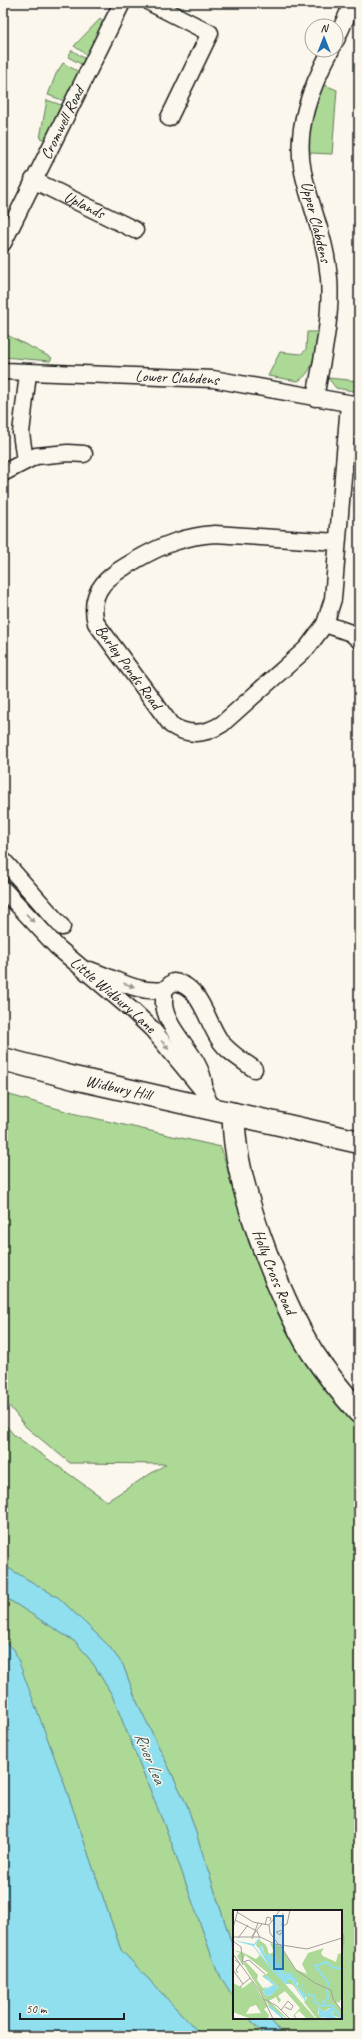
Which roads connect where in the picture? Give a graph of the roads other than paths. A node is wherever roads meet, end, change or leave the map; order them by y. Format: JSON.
{"nodes":[{"id":1,"x":122,"y":3,"type":"edge"},
{"id":2,"x":151,"y":3,"type":"edge"},
{"id":3,"x":351,"y":3,"type":"edge"},
{"id":4,"x":344,"y":22,"type":"edge"},
{"id":5,"x":327,"y":58,"type":"edge"},
{"id":6,"x":169,"y":118,"type":"dead end"},
{"id":7,"x":33,"y":180,"type":"junction"},
{"id":8,"x":135,"y":230,"type":"dead end"},
{"id":9,"x":3,"y":243,"type":"edge"},
{"id":10,"x":3,"y":371,"type":"edge"},
{"id":11,"x":28,"y":373,"type":"junction"},
{"id":12,"x":315,"y":398,"type":"junction"},
{"id":13,"x":354,"y":404,"type":"edge"},
{"id":14,"x":84,"y":454,"type":"dead end"},
{"id":15,"x":25,"y":461,"type":"junction"},
{"id":16,"x":3,"y":473,"type":"edge"},
{"id":17,"x":337,"y":542,"type":"junction"},
{"id":18,"x":325,"y":624,"type":"junction"},
{"id":19,"x":359,"y":640,"type":"edge"},
{"id":20,"x":3,"y":860,"type":"edge"},
{"id":21,"x":3,"y":890,"type":"edge"},
{"id":22,"x":62,"y":927,"type":"dead end"},
{"id":23,"x":79,"y":966,"type":"junction"},
{"id":24,"x":164,"y":990,"type":"junction"},
{"id":25,"x":3,"y":1059,"type":"edge"},
{"id":26,"x":254,"y":1069,"type":"dead end"},
{"id":27,"x":208,"y":1101,"type":"junction"},
{"id":28,"x":234,"y":1114,"type":"junction"},
{"id":29,"x":359,"y":1142,"type":"edge"},
{"id":30,"x":359,"y":1412,"type":"edge"}],
"edges":[{"from":1,"to":7,"type":"street","name":"Cromwell Road"},
{"from":2,"to":6,"type":"street"},
{"from":3,"to":4,"type":"street"},
{"from":5,"to":12,"type":"street","name":"Upper Clabdens"},
{"from":7,"to":8,"type":"street","name":"Uplands"},
{"from":7,"to":9,"type":"street","name":"Cromwell Road"},
{"from":10,"to":11,"type":"street","name":"Lower Clabdens"},
{"from":11,"to":12,"type":"street","name":"Lower Clabdens"},
{"from":11,"to":15,"type":"street"},
{"from":12,"to":13,"type":"street","name":"Lower Clabdens"},
{"from":13,"to":17,"type":"street","name":"Barley Ponds Road"},
{"from":14,"to":15,"type":"street"},
{"from":15,"to":16,"type":"street"},
{"from":17,"to":18,"type":"street","name":"Barley Ponds Road"},
{"from":17,"to":18,"type":"street","name":"Barley Ponds Road"},
{"from":18,"to":19,"type":"street"},
{"from":20,"to":22,"type":"street"},
{"from":21,"to":23,"type":"street","name":"Little Widbury Lane","one_way":true},
{"from":23,"to":24,"type":"street","one_way":true},
{"from":23,"to":27,"type":"street","name":"Little Widbury Lane","one_way":true},
{"from":24,"to":26,"type":"street"},
{"from":24,"to":27,"type":"street"},
{"from":25,"to":27,"type":"main road","name":"Widbury Hill"},
{"from":27,"to":28,"type":"main road","name":"Widbury Hill"},
{"from":28,"to":29,"type":"main road","name":"Widbury Hill"},
{"from":28,"to":30,"type":"main road","name":"Holly Cross Road"}]}
